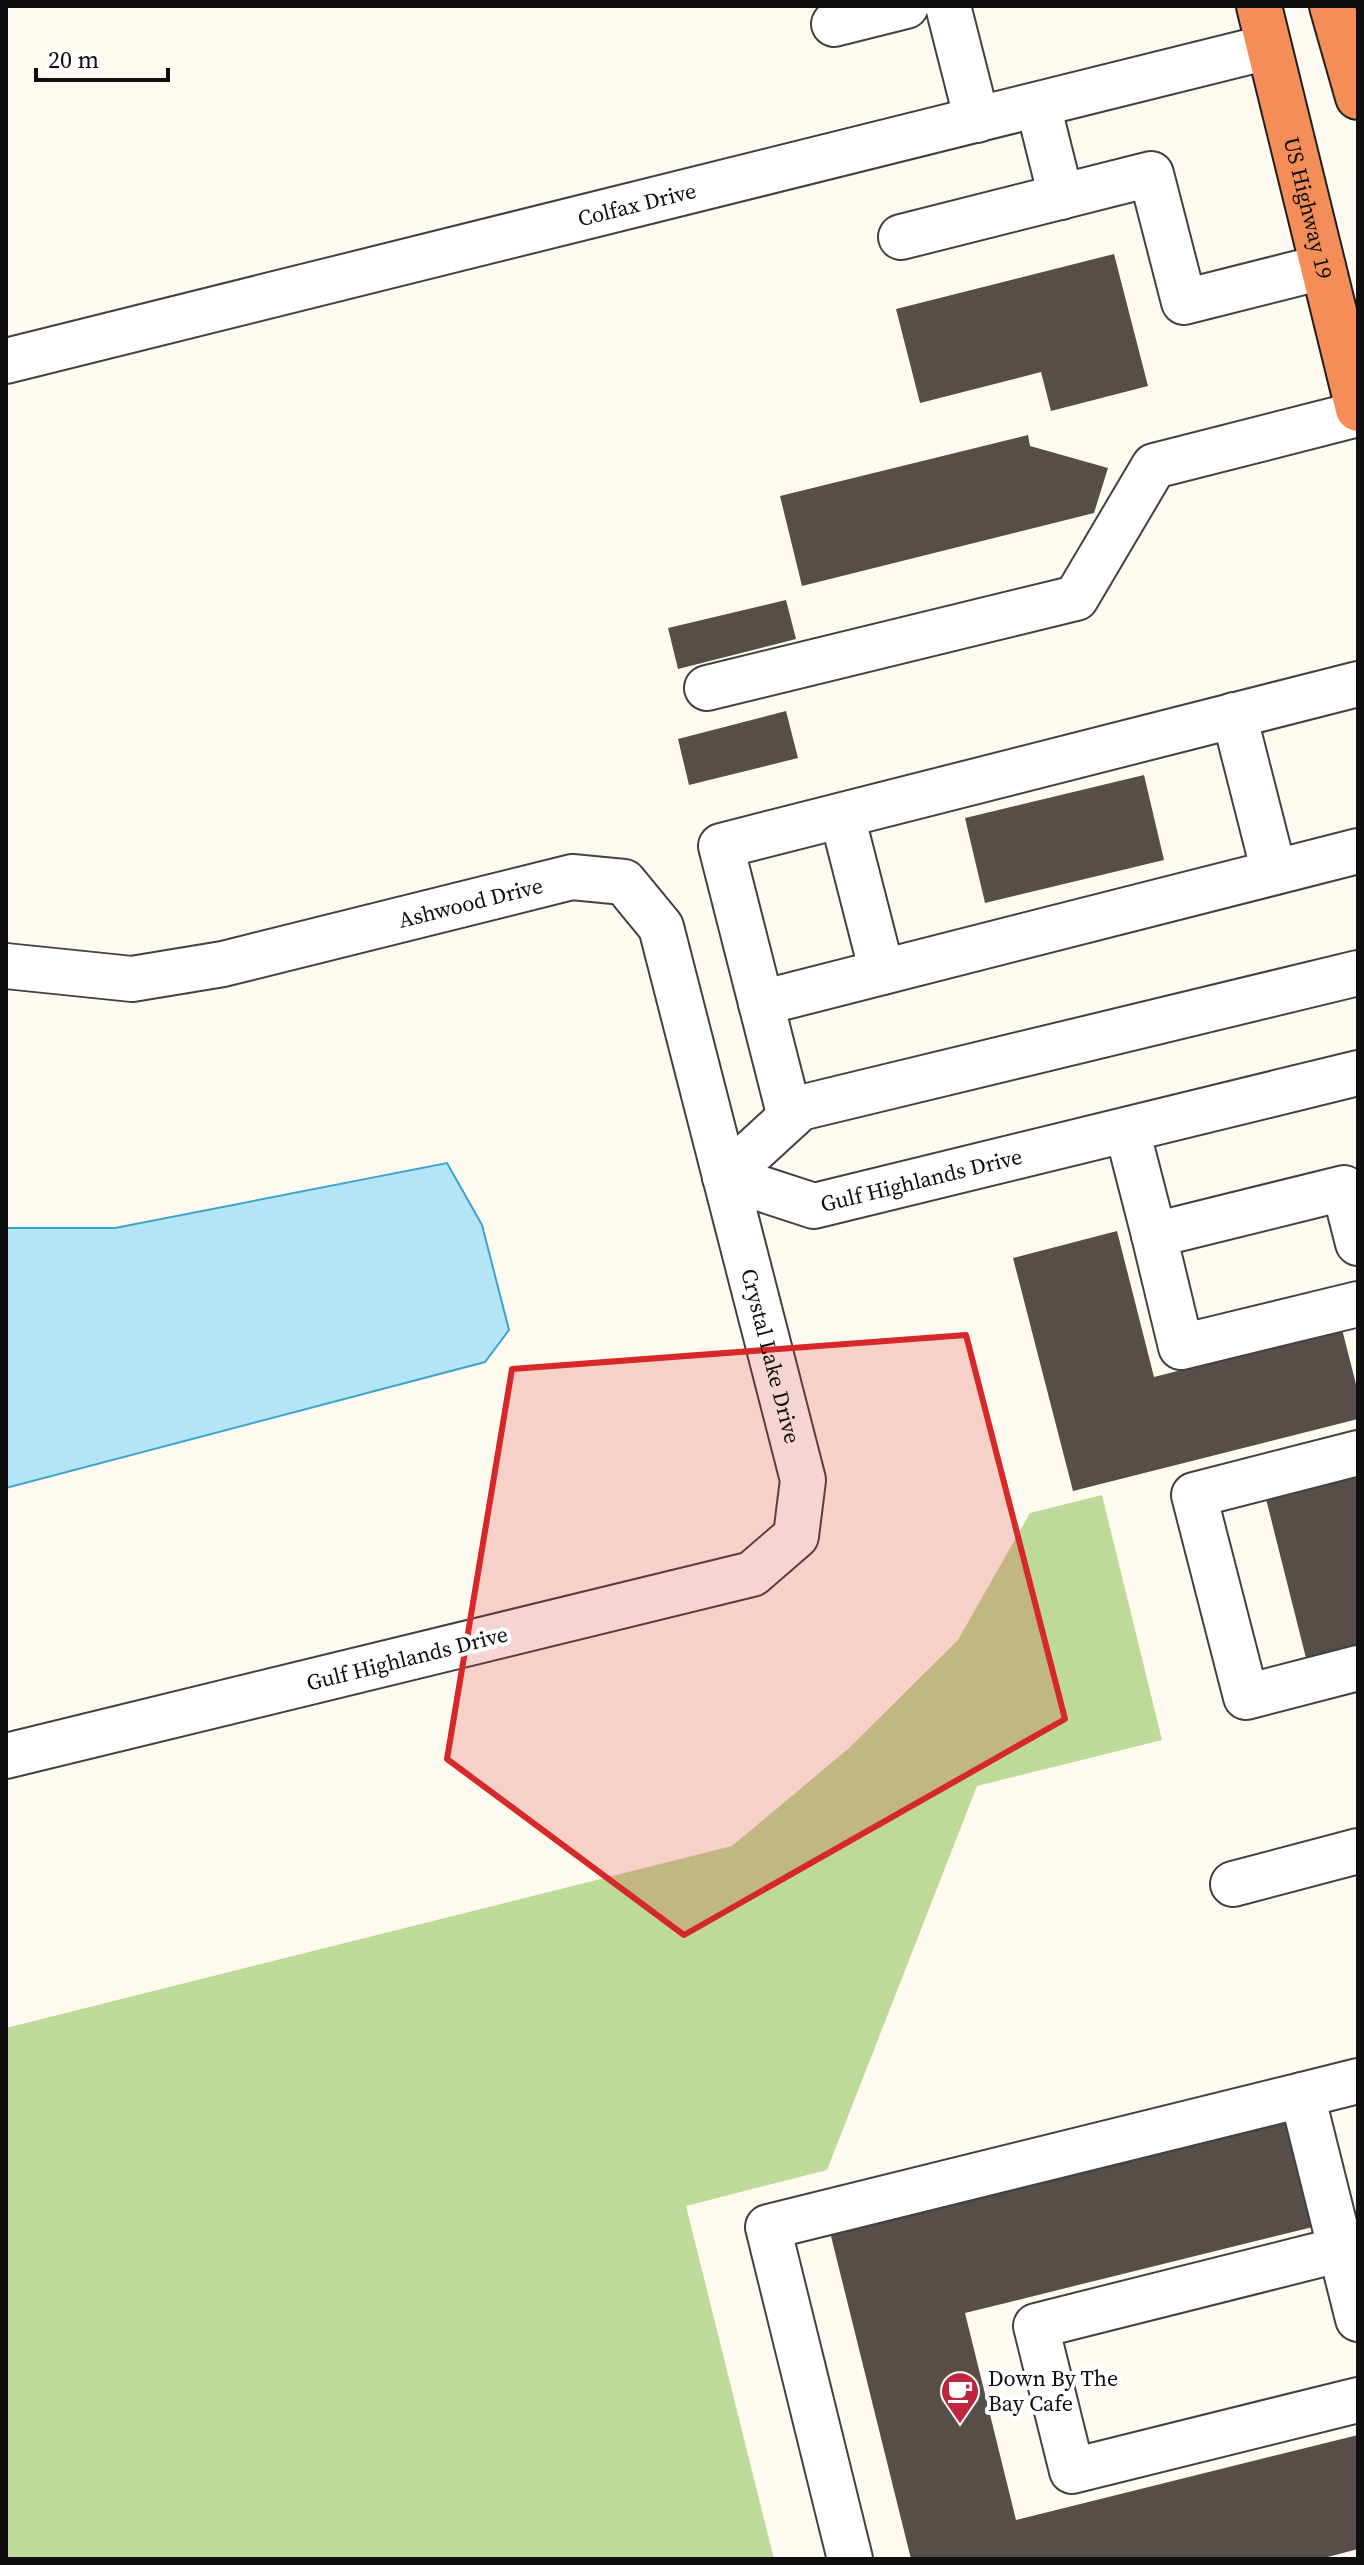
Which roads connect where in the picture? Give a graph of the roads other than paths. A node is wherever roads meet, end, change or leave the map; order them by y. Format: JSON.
{"nodes":[{"id":1,"x":906,"y":6,"type":"edge"},
{"id":2,"x":948,"y":6,"type":"edge"},
{"id":3,"x":1332,"y":6,"type":"edge"},
{"id":4,"x":834,"y":24,"type":"dead end"},
{"id":5,"x":1264,"y":26,"type":"edge"},
{"id":6,"x":1358,"y":97,"type":"edge"},
{"id":7,"x":1038,"y":105,"type":"junction"},
{"id":8,"x":977,"y":120,"type":"junction"},
{"id":9,"x":1061,"y":197,"type":"junction"},
{"id":10,"x":901,"y":237,"type":"dead end"},
{"id":11,"x":1337,"y":294,"type":"edge"},
{"id":12,"x":6,"y":361,"type":"edge"},
{"id":13,"x":1358,"y":412,"type":"edge"},
{"id":14,"x":1358,"y":684,"type":"edge"},
{"id":15,"x":707,"y":688,"type":"dead end"},
{"id":16,"x":1234,"y":715,"type":"junction"},
{"id":17,"x":842,"y":816,"type":"junction"},
{"id":18,"x":1358,"y":851,"type":"edge"},
{"id":19,"x":1274,"y":872,"type":"junction"},
{"id":20,"x":6,"y":966,"type":"edge"},
{"id":21,"x":882,"y":972,"type":"junction"},
{"id":22,"x":1358,"y":973,"type":"edge"},
{"id":23,"x":761,"y":1003,"type":"junction"},
{"id":24,"x":1358,"y":1073,"type":"edge"},
{"id":25,"x":790,"y":1117,"type":"junction"},
{"id":26,"x":1127,"y":1130,"type":"junction"},
{"id":27,"x":725,"y":1177,"type":"junction"},
{"id":28,"x":1154,"y":1235,"type":"junction"},
{"id":29,"x":1358,"y":1243,"type":"edge"},
{"id":30,"x":1358,"y":1304,"type":"edge"},
{"id":31,"x":1358,"y":1453,"type":"edge"},
{"id":32,"x":796,"y":1536,"type":"joint"},
{"id":33,"x":1358,"y":1668,"type":"edge"},
{"id":34,"x":6,"y":1756,"type":"edge"},
{"id":35,"x":1358,"y":1851,"type":"edge"},
{"id":36,"x":1233,"y":1884,"type":"dead end"},
{"id":37,"x":1358,"y":2081,"type":"edge"},
{"id":38,"x":1302,"y":2095,"type":"junction"},
{"id":39,"x":1349,"y":2247,"type":"edge"},
{"id":40,"x":1358,"y":2319,"type":"edge"},
{"id":41,"x":1358,"y":2400,"type":"edge"},
{"id":42,"x":850,"y":2559,"type":"edge"}],
"edges":[{"from":1,"to":4,"type":"street"},
{"from":2,"to":8,"type":"street"},
{"from":3,"to":6,"type":"highway"},
{"from":5,"to":7,"type":"street","name":"Colfax Drive"},
{"from":5,"to":11,"type":"highway","name":"US Highway 19"},
{"from":7,"to":8,"type":"street","name":"Colfax Drive"},
{"from":7,"to":9,"type":"street"},
{"from":8,"to":12,"type":"street","name":"Colfax Drive"},
{"from":9,"to":10,"type":"street"},
{"from":9,"to":11,"type":"street"},
{"from":11,"to":13,"type":"highway","name":"US Highway 19"},
{"from":13,"to":15,"type":"street"},
{"from":14,"to":16,"type":"street"},
{"from":16,"to":17,"type":"street"},
{"from":16,"to":19,"type":"street"},
{"from":17,"to":21,"type":"street"},
{"from":17,"to":23,"type":"street"},
{"from":18,"to":19,"type":"street"},
{"from":19,"to":21,"type":"street"},
{"from":20,"to":27,"type":"street","name":"Ashwood Drive"},
{"from":21,"to":23,"type":"street"},
{"from":22,"to":25,"type":"street"},
{"from":23,"to":25,"type":"street"},
{"from":24,"to":26,"type":"street","name":"Gulf Highlands Drive"},
{"from":25,"to":27,"type":"street"},
{"from":26,"to":27,"type":"street","name":"Gulf Highlands Drive"},
{"from":26,"to":28,"type":"street"},
{"from":27,"to":32,"type":"street","name":"Crystal Lake Drive"},
{"from":28,"to":29,"type":"street"},
{"from":28,"to":30,"type":"street"},
{"from":31,"to":33,"type":"street"},
{"from":32,"to":34,"type":"street","name":"Gulf Highlands Drive"},
{"from":35,"to":36,"type":"street"},
{"from":37,"to":38,"type":"street"},
{"from":38,"to":39,"type":"street"},
{"from":38,"to":42,"type":"street"},
{"from":39,"to":40,"type":"street"},
{"from":39,"to":41,"type":"street"}]}
